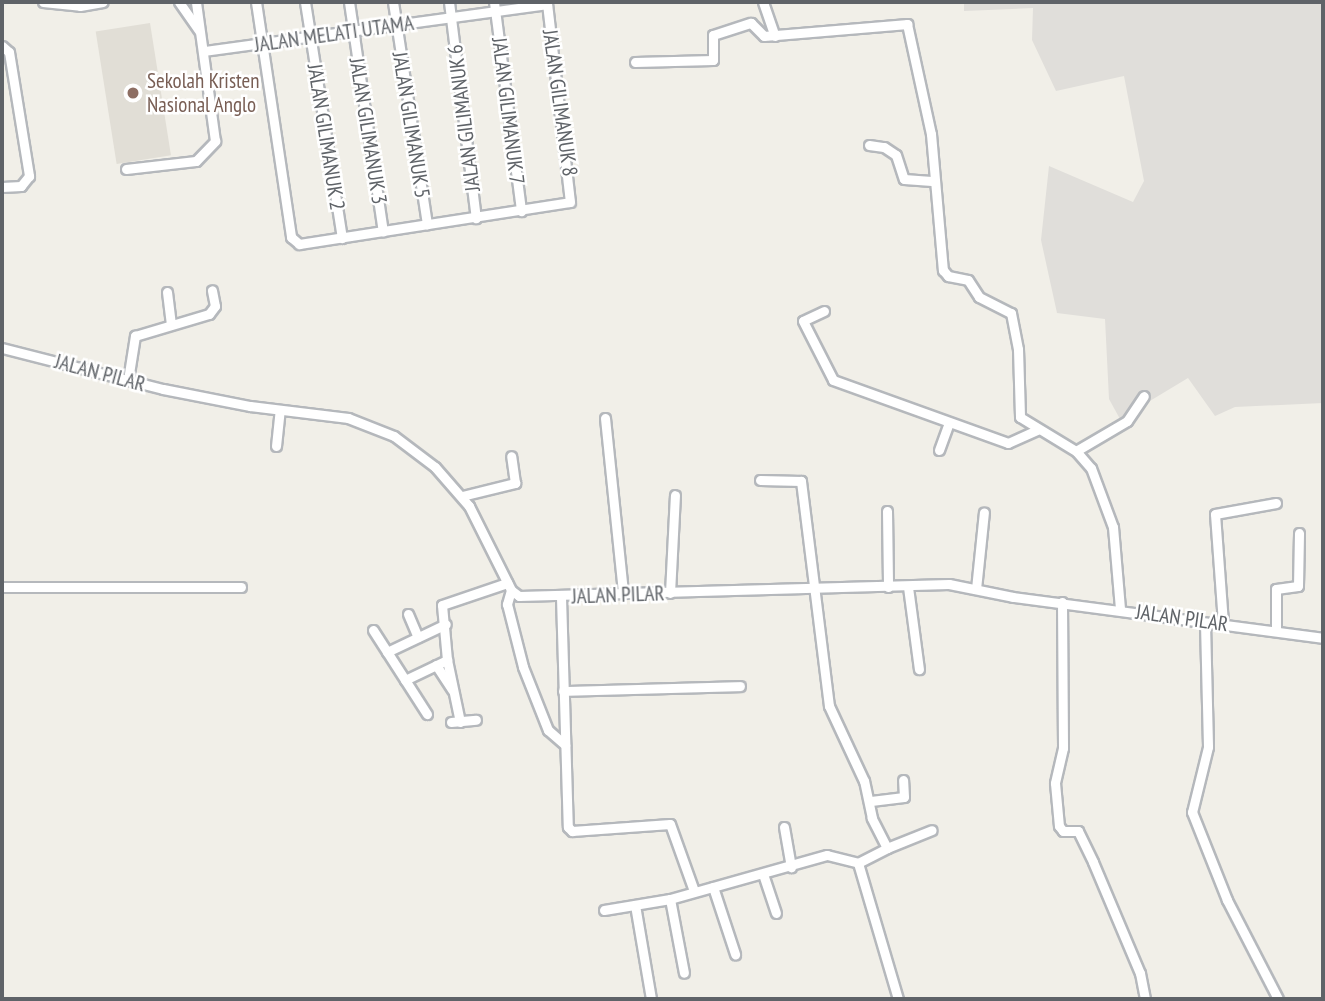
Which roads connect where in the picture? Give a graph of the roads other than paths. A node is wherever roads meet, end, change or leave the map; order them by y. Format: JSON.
{"nodes":[{"id":1,"x":43,"y":2,"type":"edge"},
{"id":2,"x":179,"y":2,"type":"edge"},
{"id":3,"x":190,"y":2,"type":"edge"},
{"id":4,"x":196,"y":2,"type":"edge"},
{"id":5,"x":256,"y":2,"type":"edge"},
{"id":6,"x":305,"y":2,"type":"edge"},
{"id":7,"x":349,"y":2,"type":"edge"},
{"id":8,"x":393,"y":2,"type":"edge"},
{"id":9,"x":449,"y":2,"type":"edge"},
{"id":10,"x":763,"y":2,"type":"edge"},
{"id":11,"x":98,"y":3,"type":"edge"},
{"id":12,"x":547,"y":3,"type":"edge"},
{"id":13,"x":495,"y":7,"type":"edge"},
{"id":14,"x":452,"y":18,"type":"junction"},
{"id":15,"x":396,"y":25,"type":"junction"},
{"id":16,"x":353,"y":31,"type":"junction"},
{"id":17,"x":200,"y":32,"type":"junction"},
{"id":18,"x":775,"y":36,"type":"junction"},
{"id":19,"x":310,"y":37,"type":"junction"},
{"id":20,"x":262,"y":43,"type":"junction"},
{"id":21,"x":2,"y":46,"type":"edge"},
{"id":22,"x":204,"y":51,"type":"junction"},
{"id":23,"x":635,"y":62,"type":"dead end"},
{"id":24,"x":869,"y":145,"type":"dead end"},
{"id":25,"x":126,"y":169,"type":"dead end"},
{"id":26,"x":935,"y":181,"type":"junction"},
{"id":27,"x":2,"y":187,"type":"edge"},
{"id":28,"x":521,"y":211,"type":"junction"},
{"id":29,"x":476,"y":218,"type":"junction"},
{"id":30,"x":427,"y":225,"type":"junction"},
{"id":31,"x":383,"y":232,"type":"junction"},
{"id":32,"x":342,"y":238,"type":"junction"},
{"id":33,"x":212,"y":290,"type":"dead end"},
{"id":34,"x":167,"y":292,"type":"dead end"},
{"id":35,"x":824,"y":311,"type":"dead end"},
{"id":36,"x":171,"y":324,"type":"junction"},
{"id":37,"x":2,"y":348,"type":"edge"},
{"id":38,"x":128,"y":380,"type":"junction"},
{"id":39,"x":1144,"y":396,"type":"dead end"},
{"id":40,"x":280,"y":410,"type":"junction"},
{"id":41,"x":605,"y":418,"type":"dead end"},
{"id":42,"x":949,"y":423,"type":"junction"},
{"id":43,"x":1037,"y":430,"type":"junction"},
{"id":44,"x":276,"y":446,"type":"dead end"},
{"id":45,"x":939,"y":450,"type":"dead end"},
{"id":46,"x":1076,"y":451,"type":"junction"},
{"id":47,"x":511,"y":456,"type":"dead end"},
{"id":48,"x":760,"y":480,"type":"dead end"},
{"id":49,"x":676,"y":495,"type":"dead end"},
{"id":50,"x":462,"y":496,"type":"junction"},
{"id":51,"x":1276,"y":503,"type":"dead end"},
{"id":52,"x":887,"y":511,"type":"dead end"},
{"id":53,"x":984,"y":512,"type":"dead end"},
{"id":54,"x":1299,"y":533,"type":"dead end"},
{"id":55,"x":2,"y":587,"type":"edge"},
{"id":56,"x":241,"y":587,"type":"dead end"},
{"id":57,"x":509,"y":587,"type":"junction"},
{"id":58,"x":888,"y":587,"type":"junction"},
{"id":59,"x":908,"y":587,"type":"junction"},
{"id":60,"x":816,"y":589,"type":"junction"},
{"id":61,"x":976,"y":589,"type":"junction"},
{"id":62,"x":623,"y":592,"type":"junction"},
{"id":63,"x":670,"y":593,"type":"junction"},
{"id":64,"x":561,"y":597,"type":"junction"},
{"id":65,"x":1062,"y":602,"type":"junction"},
{"id":66,"x":1121,"y":609,"type":"junction"},
{"id":67,"x":408,"y":614,"type":"dead end"},
{"id":68,"x":1205,"y":623,"type":"junction"},
{"id":69,"x":1223,"y":623,"type":"junction"},
{"id":70,"x":446,"y":624,"type":"junction"},
{"id":71,"x":373,"y":630,"type":"dead end"},
{"id":72,"x":1276,"y":631,"type":"junction"},
{"id":73,"x":418,"y":637,"type":"junction"},
{"id":74,"x":1323,"y":638,"type":"edge"},
{"id":75,"x":387,"y":652,"type":"junction"},
{"id":76,"x":447,"y":660,"type":"junction"},
{"id":77,"x":436,"y":665,"type":"junction"},
{"id":78,"x":919,"y":669,"type":"dead end"},
{"id":79,"x":405,"y":681,"type":"junction"},
{"id":80,"x":740,"y":686,"type":"dead end"},
{"id":81,"x":563,"y":691,"type":"junction"},
{"id":82,"x":459,"y":700,"type":"junction"},
{"id":83,"x":427,"y":714,"type":"dead end"},
{"id":84,"x":476,"y":720,"type":"dead end"},
{"id":85,"x":565,"y":745,"type":"junction"},
{"id":86,"x":903,"y":780,"type":"dead end"},
{"id":87,"x":871,"y":801,"type":"junction"},
{"id":88,"x":784,"y":827,"type":"dead end"},
{"id":89,"x":933,"y":830,"type":"dead end"},
{"id":90,"x":887,"y":848,"type":"junction"},
{"id":91,"x":858,"y":863,"type":"junction"},
{"id":92,"x":791,"y":867,"type":"junction"},
{"id":93,"x":763,"y":874,"type":"junction"},
{"id":94,"x":713,"y":887,"type":"junction"},
{"id":95,"x":694,"y":891,"type":"junction"},
{"id":96,"x":670,"y":899,"type":"junction"},
{"id":97,"x":635,"y":905,"type":"junction"},
{"id":98,"x":604,"y":910,"type":"dead end"},
{"id":99,"x":776,"y":913,"type":"dead end"},
{"id":100,"x":735,"y":954,"type":"dead end"},
{"id":101,"x":684,"y":973,"type":"dead end"},
{"id":102,"x":651,"y":999,"type":"edge"},
{"id":103,"x":898,"y":999,"type":"edge"},
{"id":104,"x":1144,"y":999,"type":"edge"},
{"id":105,"x":1278,"y":999,"type":"edge"}],
"edges":[{"from":1,"to":11,"type":"street"},
{"from":2,"to":17,"type":"street"},
{"from":3,"to":17,"type":"street"},
{"from":4,"to":17,"type":"street"},
{"from":5,"to":20,"type":"street"},
{"from":6,"to":19,"type":"street","name":"JALAN GILIMANUK 2"},
{"from":7,"to":16,"type":"street","name":"JALAN GILIMANUK 3"},
{"from":8,"to":15,"type":"street","name":"JALAN GILIMANUK 5"},
{"from":9,"to":14,"type":"street","name":"JALAN GILIMANUK 6"},
{"from":10,"to":18,"type":"street"},
{"from":12,"to":13,"type":"street","name":"JALAN MELATI UTAMA"},
{"from":12,"to":28,"type":"street","name":"JALAN GILIMANUK 8"},
{"from":13,"to":14,"type":"street","name":"JALAN MELATI UTAMA"},
{"from":13,"to":28,"type":"street","name":"JALAN GILIMANUK 7"},
{"from":14,"to":15,"type":"street","name":"JALAN MELATI UTAMA"},
{"from":14,"to":29,"type":"street","name":"JALAN GILIMANUK 6"},
{"from":15,"to":16,"type":"street","name":"JALAN MELATI UTAMA"},
{"from":15,"to":30,"type":"street","name":"JALAN GILIMANUK 5"},
{"from":16,"to":19,"type":"street","name":"JALAN MELATI UTAMA"},
{"from":16,"to":31,"type":"street","name":"JALAN GILIMANUK 3"},
{"from":17,"to":22,"type":"street"},
{"from":18,"to":23,"type":"street"},
{"from":18,"to":26,"type":"street"},
{"from":19,"to":20,"type":"street","name":"JALAN MELATI UTAMA"},
{"from":19,"to":32,"type":"street","name":"JALAN GILIMANUK 2"},
{"from":20,"to":22,"type":"street","name":"JALAN MELATI UTAMA"},
{"from":20,"to":32,"type":"street"},
{"from":21,"to":27,"type":"street"},
{"from":22,"to":25,"type":"street"},
{"from":24,"to":26,"type":"street"},
{"from":26,"to":43,"type":"street"},
{"from":28,"to":29,"type":"street"},
{"from":29,"to":30,"type":"street"},
{"from":30,"to":31,"type":"street"},
{"from":31,"to":32,"type":"street"},
{"from":33,"to":36,"type":"street"},
{"from":34,"to":36,"type":"street"},
{"from":35,"to":42,"type":"street"},
{"from":36,"to":38,"type":"street"},
{"from":37,"to":38,"type":"street","name":"JALAN PILAR"},
{"from":38,"to":40,"type":"street","name":"JALAN PILAR"},
{"from":39,"to":46,"type":"street"},
{"from":40,"to":44,"type":"street"},
{"from":40,"to":50,"type":"street","name":"JALAN PILAR"},
{"from":41,"to":62,"type":"street"},
{"from":42,"to":43,"type":"street"},
{"from":42,"to":45,"type":"street"},
{"from":43,"to":46,"type":"street"},
{"from":46,"to":66,"type":"street"},
{"from":47,"to":50,"type":"street"},
{"from":48,"to":60,"type":"street"},
{"from":49,"to":63,"type":"street"},
{"from":50,"to":57,"type":"street","name":"JALAN PILAR"},
{"from":51,"to":69,"type":"street"},
{"from":52,"to":58,"type":"street"},
{"from":53,"to":61,"type":"street"},
{"from":54,"to":72,"type":"street"},
{"from":55,"to":56,"type":"street"},
{"from":57,"to":64,"type":"street","name":"JALAN PILAR"},
{"from":57,"to":70,"type":"street"},
{"from":57,"to":85,"type":"street"},
{"from":58,"to":59,"type":"street","name":"JALAN PILAR"},
{"from":58,"to":60,"type":"street","name":"JALAN PILAR"},
{"from":59,"to":61,"type":"street","name":"JALAN PILAR"},
{"from":59,"to":78,"type":"street"},
{"from":60,"to":63,"type":"street","name":"JALAN PILAR"},
{"from":60,"to":87,"type":"street"},
{"from":61,"to":65,"type":"street","name":"JALAN PILAR"},
{"from":62,"to":63,"type":"street","name":"JALAN PILAR"},
{"from":62,"to":64,"type":"street","name":"JALAN PILAR"},
{"from":64,"to":81,"type":"street"},
{"from":65,"to":66,"type":"street","name":"JALAN PILAR"},
{"from":65,"to":104,"type":"street"},
{"from":66,"to":68,"type":"street","name":"JALAN PILAR"},
{"from":67,"to":73,"type":"street"},
{"from":68,"to":69,"type":"street","name":"JALAN PILAR"},
{"from":68,"to":105,"type":"street"},
{"from":69,"to":72,"type":"street","name":"JALAN PILAR"},
{"from":70,"to":73,"type":"street"},
{"from":70,"to":76,"type":"street"},
{"from":71,"to":75,"type":"street"},
{"from":72,"to":74,"type":"street","name":"JALAN PILAR"},
{"from":73,"to":75,"type":"street"},
{"from":75,"to":79,"type":"street"},
{"from":76,"to":77,"type":"street"},
{"from":76,"to":82,"type":"street"},
{"from":77,"to":79,"type":"street"},
{"from":77,"to":82,"type":"street"},
{"from":79,"to":83,"type":"street"},
{"from":80,"to":81,"type":"street"},
{"from":81,"to":85,"type":"street"},
{"from":82,"to":84,"type":"street"},
{"from":85,"to":95,"type":"street"},
{"from":86,"to":87,"type":"street"},
{"from":87,"to":90,"type":"street"},
{"from":88,"to":92,"type":"street"},
{"from":89,"to":90,"type":"street"},
{"from":90,"to":91,"type":"street"},
{"from":91,"to":92,"type":"street"},
{"from":91,"to":103,"type":"street"},
{"from":92,"to":93,"type":"street"},
{"from":93,"to":94,"type":"street"},
{"from":93,"to":99,"type":"street"},
{"from":94,"to":95,"type":"street"},
{"from":94,"to":100,"type":"street"},
{"from":95,"to":96,"type":"street"},
{"from":96,"to":97,"type":"street"},
{"from":96,"to":101,"type":"street"},
{"from":97,"to":98,"type":"street"},
{"from":97,"to":102,"type":"street"}]}
